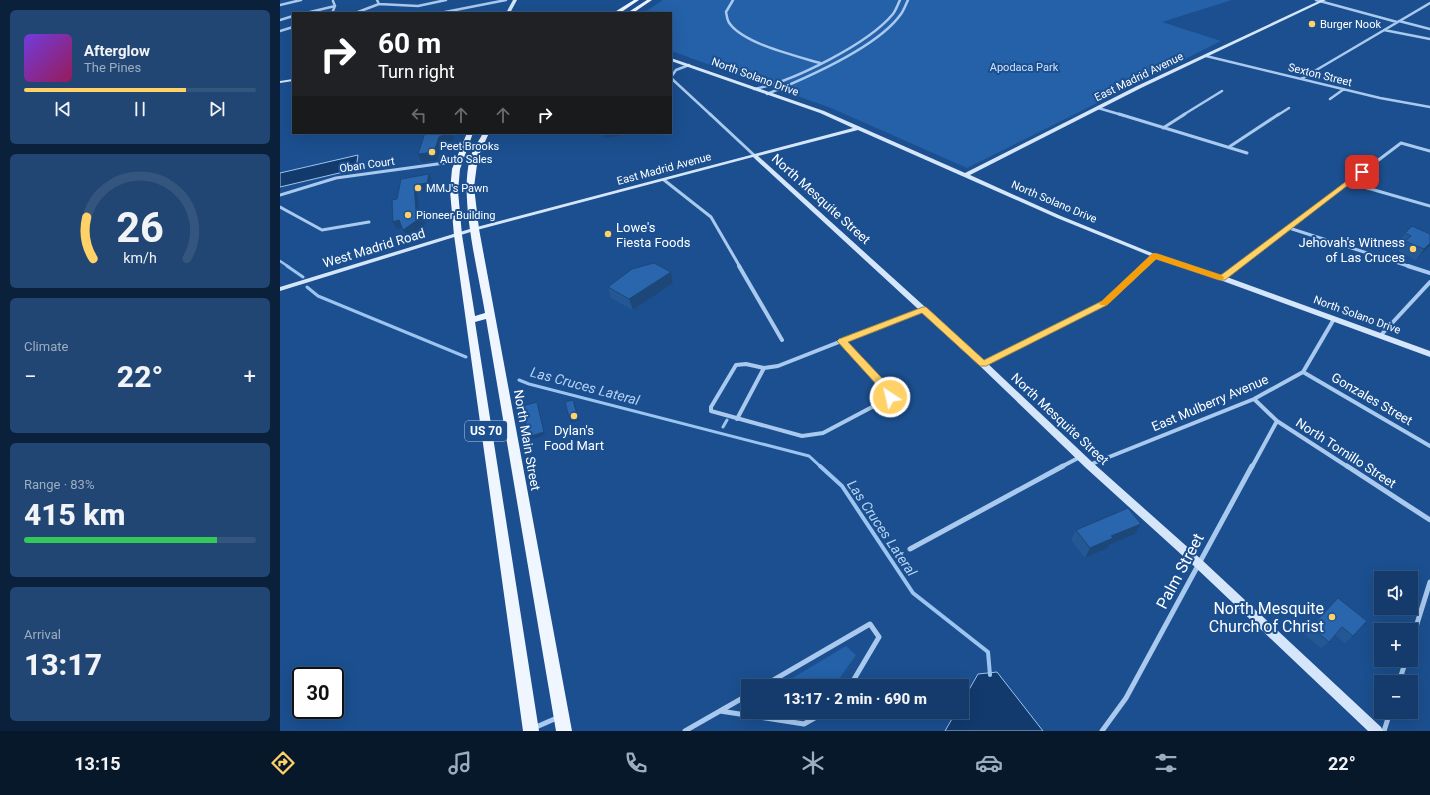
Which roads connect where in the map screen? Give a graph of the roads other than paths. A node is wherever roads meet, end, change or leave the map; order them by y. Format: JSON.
{"nodes":[{"id":1,"x":301,"y":0,"type":"edge"},
{"id":2,"x":377,"y":0,"type":"edge"},
{"id":3,"x":446,"y":0,"type":"edge"},
{"id":4,"x":506,"y":0,"type":"edge"},
{"id":5,"x":515,"y":0,"type":"edge"},
{"id":6,"x":637,"y":0,"type":"edge"},
{"id":7,"x":650,"y":0,"type":"edge"},
{"id":8,"x":733,"y":0,"type":"edge"},
{"id":9,"x":900,"y":0,"type":"edge"},
{"id":10,"x":908,"y":0,"type":"edge"},
{"id":11,"x":334,"y":1,"type":"dead end"},
{"id":12,"x":1320,"y":1,"type":"edge"},
{"id":13,"x":1430,"y":3,"type":"edge"},
{"id":14,"x":379,"y":4,"type":"junction"},
{"id":15,"x":280,"y":5,"type":"edge"},
{"id":16,"x":335,"y":6,"type":"junction"},
{"id":17,"x":512,"y":8,"type":"junction"},
{"id":18,"x":310,"y":12,"type":"edge"},
{"id":19,"x":332,"y":12,"type":"edge"},
{"id":20,"x":358,"y":12,"type":"dead end"},
{"id":21,"x":445,"y":12,"type":"edge"},
{"id":22,"x":509,"y":12,"type":"edge"},
{"id":23,"x":515,"y":12,"type":"edge"},
{"id":24,"x":618,"y":12,"type":"edge"},
{"id":25,"x":632,"y":12,"type":"edge"},
{"id":26,"x":292,"y":16,"type":"edge"},
{"id":27,"x":888,"y":19,"type":"junction"},
{"id":28,"x":280,"y":20,"type":"edge"},
{"id":29,"x":896,"y":21,"type":"junction"},
{"id":30,"x":1398,"y":22,"type":"junction"},
{"id":31,"x":292,"y":27,"type":"edge"},
{"id":32,"x":1430,"y":29,"type":"edge"},
{"id":33,"x":1384,"y":30,"type":"junction"},
{"id":34,"x":280,"y":31,"type":"edge"},
{"id":35,"x":1430,"y":39,"type":"edge"},
{"id":36,"x":1206,"y":56,"type":"junction"},
{"id":37,"x":672,"y":59,"type":"edge"},
{"id":38,"x":820,"y":62,"type":"junction"},
{"id":39,"x":689,"y":65,"type":"junction"},
{"id":40,"x":828,"y":65,"type":"junction"},
{"id":41,"x":672,"y":74,"type":"edge"},
{"id":42,"x":672,"y":79,"type":"edge"},
{"id":43,"x":1301,"y":79,"type":"junction"},
{"id":44,"x":292,"y":80,"type":"edge"},
{"id":45,"x":280,"y":82,"type":"edge"},
{"id":46,"x":752,"y":89,"type":"junction"},
{"id":47,"x":1344,"y":89,"type":"junction"},
{"id":48,"x":1222,"y":91,"type":"dead end"},
{"id":49,"x":766,"y":94,"type":"junction"},
{"id":50,"x":1330,"y":99,"type":"dead end"},
{"id":51,"x":1430,"y":107,"type":"edge"},
{"id":52,"x":1098,"y":108,"type":"junction"},
{"id":53,"x":1289,"y":108,"type":"dead end"},
{"id":54,"x":858,"y":128,"type":"junction"},
{"id":55,"x":1162,"y":128,"type":"junction"},
{"id":56,"x":470,"y":134,"type":"edge"},
{"id":57,"x":486,"y":134,"type":"edge"},
{"id":58,"x":1228,"y":147,"type":"junction"},
{"id":59,"x":1430,"y":151,"type":"edge"},
{"id":60,"x":1247,"y":153,"type":"dead end"},
{"id":61,"x":755,"y":156,"type":"junction"},
{"id":62,"x":474,"y":157,"type":"junction"},
{"id":63,"x":459,"y":161,"type":"junction"},
{"id":64,"x":964,"y":176,"type":"junction"},
{"id":65,"x":664,"y":180,"type":"junction"},
{"id":66,"x":1350,"y":181,"type":"junction"},
{"id":67,"x":280,"y":194,"type":"edge"},
{"id":68,"x":1430,"y":206,"type":"edge"},
{"id":69,"x":280,"y":207,"type":"edge"},
{"id":70,"x":369,"y":222,"type":"dead end"},
{"id":71,"x":1289,"y":228,"type":"junction"},
{"id":72,"x":475,"y":229,"type":"junction"},
{"id":73,"x":458,"y":235,"type":"junction"},
{"id":74,"x":1155,"y":256,"type":"junction"},
{"id":75,"x":1430,"y":274,"type":"edge"},
{"id":76,"x":1222,"y":278,"type":"junction"},
{"id":77,"x":1430,"y":282,"type":"edge"},
{"id":78,"x":280,"y":290,"type":"edge"},
{"id":79,"x":923,"y":309,"type":"junction"},
{"id":80,"x":490,"y":315,"type":"junction"},
{"id":81,"x":1334,"y":319,"type":"junction"},
{"id":82,"x":470,"y":320,"type":"junction"},
{"id":83,"x":1381,"y":335,"type":"junction"},
{"id":84,"x":782,"y":340,"type":"dead end"},
{"id":85,"x":842,"y":341,"type":"junction"},
{"id":86,"x":1430,"y":354,"type":"edge"},
{"id":87,"x":983,"y":364,"type":"junction"},
{"id":88,"x":764,"y":368,"type":"junction"},
{"id":89,"x":1303,"y":372,"type":"junction"},
{"id":90,"x":1254,"y":399,"type":"junction"},
{"id":91,"x":737,"y":419,"type":"junction"},
{"id":92,"x":1277,"y":421,"type":"junction"},
{"id":93,"x":1430,"y":446,"type":"edge"},
{"id":94,"x":1080,"y":457,"type":"junction"},
{"id":95,"x":1089,"y":465,"type":"junction"},
{"id":96,"x":1430,"y":520,"type":"edge"},
{"id":97,"x":910,"y":549,"type":"dead end"},
{"id":98,"x":1198,"y":563,"type":"junction"},
{"id":99,"x":1430,"y":582,"type":"edge"},
{"id":100,"x":1417,"y":623,"type":"edge"},
{"id":101,"x":775,"y":679,"type":"edge"},
{"id":102,"x":854,"y":679,"type":"edge"},
{"id":103,"x":741,"y":699,"type":"edge"},
{"id":104,"x":720,"y":711,"type":"junction"},
{"id":105,"x":741,"y":714,"type":"edge"},
{"id":106,"x":561,"y":716,"type":"junction"},
{"id":107,"x":772,"y":719,"type":"edge"},
{"id":108,"x":813,"y":719,"type":"edge"},
{"id":109,"x":1388,"y":719,"type":"edge"},
{"id":110,"x":530,"y":731,"type":"edge"},
{"id":111,"x":564,"y":731,"type":"edge"},
{"id":112,"x":685,"y":731,"type":"edge"},
{"id":113,"x":1102,"y":731,"type":"edge"},
{"id":114,"x":1377,"y":731,"type":"edge"},
{"id":115,"x":1384,"y":731,"type":"edge"}],
"edges":[{"from":1,"to":15,"type":"street"},
{"from":2,"to":14,"type":"street"},
{"from":3,"to":14,"type":"street"},
{"from":4,"to":21,"type":"street"},
{"from":5,"to":17,"type":"street"},
{"from":6,"to":24,"type":"main road"},
{"from":7,"to":25,"type":"main road"},
{"from":8,"to":38,"type":"street"},
{"from":9,"to":27,"type":"street"},
{"from":10,"to":29,"type":"street"},
{"from":11,"to":16,"type":"street"},
{"from":12,"to":30,"type":"street"},
{"from":12,"to":36,"type":"street","name":"East Madrid Avenue"},
{"from":13,"to":30,"type":"street"},
{"from":14,"to":20,"type":"street"},
{"from":16,"to":18,"type":"street"},
{"from":16,"to":19,"type":"street"},
{"from":17,"to":22,"type":"street"},
{"from":17,"to":23,"type":"street"},
{"from":26,"to":28,"type":"street"},
{"from":27,"to":29,"type":"street"},
{"from":27,"to":38,"type":"street"},
{"from":29,"to":40,"type":"street"},
{"from":30,"to":32,"type":"street"},
{"from":30,"to":33,"type":"street"},
{"from":31,"to":34,"type":"street"},
{"from":33,"to":35,"type":"street"},
{"from":33,"to":43,"type":"street"},
{"from":36,"to":43,"type":"street","name":"Sexton Street"},
{"from":36,"to":52,"type":"street","name":"East Madrid Avenue"},
{"from":37,"to":39,"type":"street","name":"North Solano Drive"},
{"from":38,"to":40,"type":"street"},
{"from":38,"to":46,"type":"street"},
{"from":39,"to":41,"type":"street","name":"North Mesquite Street"},
{"from":39,"to":46,"type":"street","name":"North Solano Drive"},
{"from":40,"to":49,"type":"street"},
{"from":42,"to":61,"type":"street","name":"North Mesquite Street"},
{"from":43,"to":47,"type":"street","name":"Sexton Street"},
{"from":44,"to":45,"type":"street"},
{"from":46,"to":49,"type":"street","name":"North Solano Drive"},
{"from":47,"to":50,"type":"street"},
{"from":47,"to":51,"type":"street","name":"Sexton Street"},
{"from":48,"to":55,"type":"street"},
{"from":49,"to":54,"type":"street","name":"North Solano Drive"},
{"from":52,"to":55,"type":"street"},
{"from":52,"to":64,"type":"street","name":"East Madrid Avenue"},
{"from":53,"to":58,"type":"street"},
{"from":54,"to":61,"type":"street","name":"East Madrid Avenue"},
{"from":54,"to":64,"type":"street","name":"North Solano Drive"},
{"from":55,"to":58,"type":"street"},
{"from":56,"to":63,"type":"main road","number":"US 70"},
{"from":57,"to":62,"type":"main road","name":"North Main Street","number":"US 70"},
{"from":58,"to":60,"type":"street"},
{"from":59,"to":66,"type":"street"},
{"from":61,"to":65,"type":"street","name":"East Madrid Avenue"},
{"from":61,"to":79,"type":"street","name":"North Mesquite Street"},
{"from":62,"to":63,"type":"main road"},
{"from":62,"to":72,"type":"main road","name":"North Main Street","number":"US 70"},
{"from":63,"to":67,"type":"street","name":"Oban Court"},
{"from":63,"to":73,"type":"main road","number":"US 70"},
{"from":64,"to":74,"type":"street","name":"North Solano Drive"},
{"from":65,"to":72,"type":"street","name":"East Madrid Avenue"},
{"from":65,"to":84,"type":"street"},
{"from":66,"to":68,"type":"street"},
{"from":66,"to":71,"type":"street"},
{"from":69,"to":70,"type":"street"},
{"from":71,"to":75,"type":"street"},
{"from":71,"to":76,"type":"street"},
{"from":72,"to":73,"type":"street","name":"West Madrid Road"},
{"from":72,"to":80,"type":"main road","name":"North Main Street","number":"US 70"},
{"from":73,"to":78,"type":"street","name":"West Madrid Road"},
{"from":73,"to":82,"type":"main road","number":"US 70"},
{"from":74,"to":76,"type":"street","name":"North Solano Drive"},
{"from":74,"to":87,"type":"street"},
{"from":76,"to":81,"type":"street","name":"North Solano Drive"},
{"from":77,"to":83,"type":"street"},
{"from":79,"to":85,"type":"street"},
{"from":79,"to":87,"type":"street","name":"North Mesquite Street"},
{"from":80,"to":82,"type":"main road"},
{"from":80,"to":106,"type":"main road","name":"North Main Street","number":"US 70"},
{"from":81,"to":83,"type":"street","name":"North Solano Drive"},
{"from":81,"to":89,"type":"street"},
{"from":82,"to":110,"type":"main road","number":"US 70"},
{"from":83,"to":86,"type":"street","name":"North Solano Drive"},
{"from":85,"to":88,"type":"street"},
{"from":85,"to":91,"type":"street"},
{"from":87,"to":94,"type":"street","name":"North Mesquite Street"},
{"from":88,"to":91,"type":"street"},
{"from":88,"to":91,"type":"street"},
{"from":89,"to":90,"type":"street","name":"East Mulberry Avenue"},
{"from":89,"to":93,"type":"street","name":"Gonzales Street"},
{"from":90,"to":92,"type":"street","name":"North Tornillo Street"},
{"from":90,"to":95,"type":"street","name":"East Mulberry Avenue"},
{"from":92,"to":96,"type":"street","name":"North Tornillo Street"},
{"from":92,"to":98,"type":"street","name":"Palm Street"},
{"from":94,"to":95,"type":"street","name":"North Mesquite Street"},
{"from":94,"to":97,"type":"street"},
{"from":95,"to":98,"type":"street","name":"North Mesquite Street"},
{"from":98,"to":113,"type":"street","name":"Palm Street"},
{"from":98,"to":114,"type":"street","name":"North Mesquite Street"},
{"from":99,"to":100,"type":"street"},
{"from":101,"to":102,"type":"street"},
{"from":103,"to":104,"type":"street"},
{"from":104,"to":105,"type":"street"},
{"from":104,"to":112,"type":"street"},
{"from":106,"to":110,"type":"street"},
{"from":106,"to":111,"type":"main road","name":"North Main Street","number":"US 70"},
{"from":107,"to":108,"type":"street"},
{"from":109,"to":115,"type":"street"}]}
